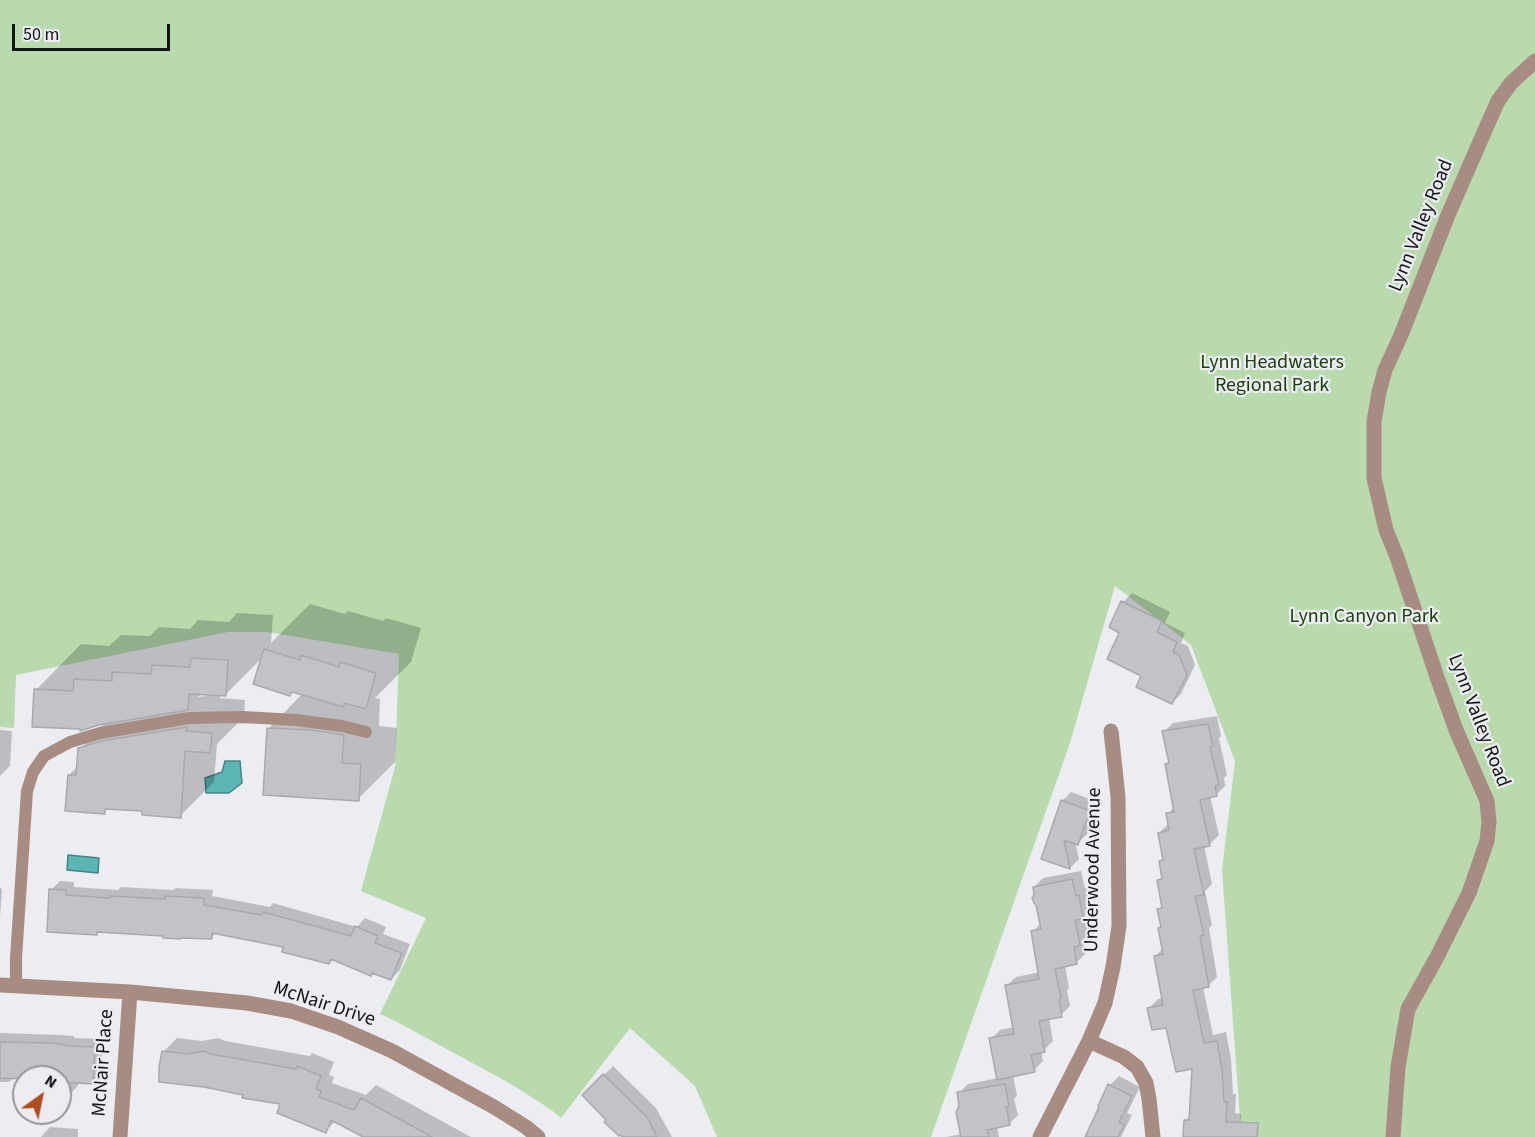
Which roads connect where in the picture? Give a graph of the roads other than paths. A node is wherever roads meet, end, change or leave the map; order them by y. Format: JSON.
{"nodes":[{"id":1,"x":1535,"y":61,"type":"edge"},
{"id":2,"x":1110,"y":731,"type":"dead end"},
{"id":3,"x":366,"y":732,"type":"dead end"},
{"id":4,"x":0,"y":985,"type":"edge"},
{"id":5,"x":16,"y":986,"type":"junction"},
{"id":6,"x":130,"y":992,"type":"junction"},
{"id":7,"x":1089,"y":1041,"type":"junction"},
{"id":8,"x":120,"y":1137,"type":"edge"},
{"id":9,"x":538,"y":1137,"type":"edge"},
{"id":10,"x":1040,"y":1137,"type":"edge"},
{"id":11,"x":1153,"y":1137,"type":"edge"},
{"id":12,"x":1393,"y":1137,"type":"edge"}],
"edges":[{"from":1,"to":12,"type":"street","name":"Lynn Valley Road"},
{"from":2,"to":7,"type":"street","name":"Underwood Avenue"},
{"from":3,"to":5,"type":"lane"},
{"from":4,"to":5,"type":"street","name":"McNair Drive"},
{"from":5,"to":6,"type":"street","name":"McNair Drive"},
{"from":6,"to":8,"type":"street","name":"McNair Place"},
{"from":6,"to":9,"type":"street","name":"McNair Drive"},
{"from":7,"to":10,"type":"street","name":"Underwood Avenue"},
{"from":7,"to":11,"type":"street"}]}
